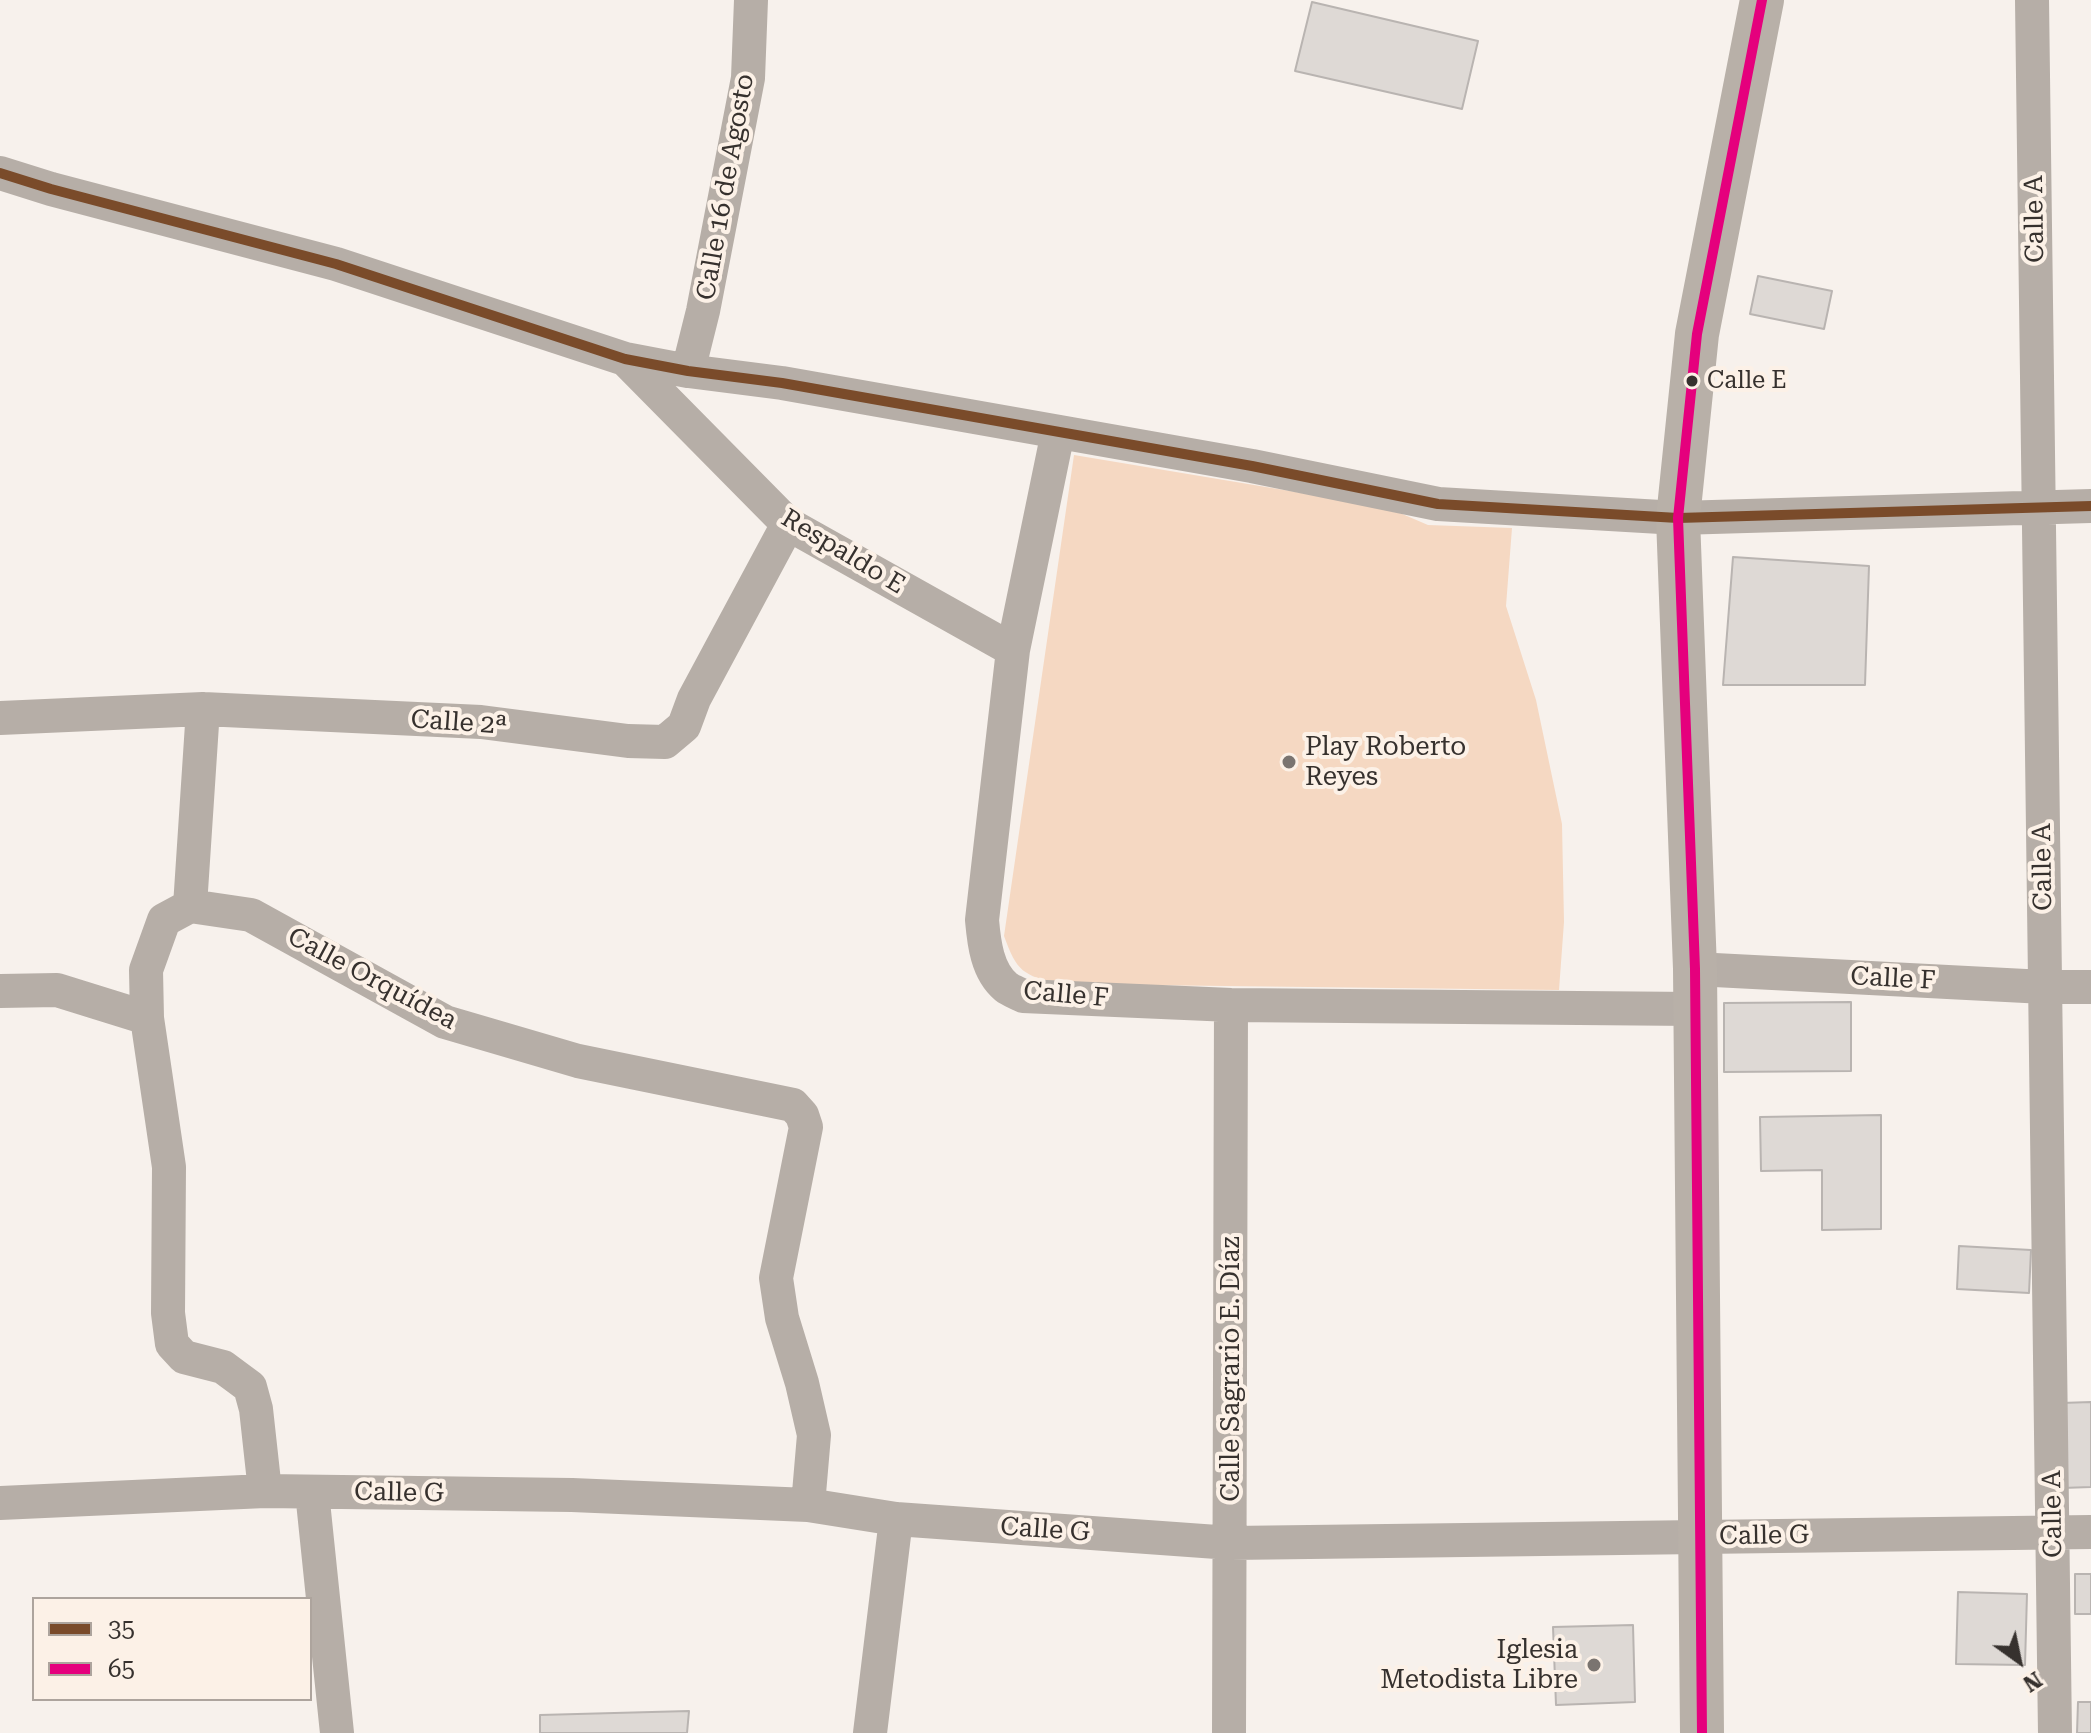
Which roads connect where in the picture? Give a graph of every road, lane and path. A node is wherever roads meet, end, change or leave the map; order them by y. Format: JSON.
{"nodes":[{"id":1,"x":751,"y":0,"type":"edge"},
{"id":2,"x":1762,"y":0,"type":"edge"},
{"id":3,"x":2032,"y":0,"type":"edge"},
{"id":4,"x":0,"y":173,"type":"edge"},
{"id":5,"x":625,"y":359,"type":"junction"},
{"id":6,"x":688,"y":371,"type":"junction"},
{"id":7,"x":1058,"y":432,"type":"junction"},
{"id":8,"x":2091,"y":506,"type":"edge"},
{"id":9,"x":2038,"y":507,"type":"junction"},
{"id":10,"x":1678,"y":518,"type":"junction"},
{"id":11,"x":788,"y":524,"type":"junction"},
{"id":12,"x":1013,"y":650,"type":"junction"},
{"id":13,"x":203,"y":709,"type":"junction"},
{"id":14,"x":0,"y":718,"type":"edge"},
{"id":15,"x":190,"y":906,"type":"junction"},
{"id":16,"x":2045,"y":987,"type":"junction"},
{"id":17,"x":2091,"y":987,"type":"edge"},
{"id":18,"x":1695,"y":989,"type":"junction"},
{"id":19,"x":0,"y":991,"type":"edge"},
{"id":20,"x":1231,"y":1005,"type":"junction"},
{"id":21,"x":147,"y":1018,"type":"junction"},
{"id":22,"x":265,"y":1491,"type":"junction"},
{"id":23,"x":312,"y":1492,"type":"junction"},
{"id":24,"x":0,"y":1503,"type":"edge"},
{"id":25,"x":808,"y":1505,"type":"junction"},
{"id":26,"x":896,"y":1519,"type":"junction"},
{"id":27,"x":2053,"y":1532,"type":"junction"},
{"id":28,"x":2091,"y":1532,"type":"edge"},
{"id":29,"x":1701,"y":1537,"type":"junction"},
{"id":30,"x":1231,"y":1543,"type":"junction"},
{"id":31,"x":337,"y":1733,"type":"edge"},
{"id":32,"x":870,"y":1733,"type":"edge"},
{"id":33,"x":1229,"y":1733,"type":"edge"},
{"id":34,"x":1702,"y":1733,"type":"edge"},
{"id":35,"x":2055,"y":1733,"type":"edge"}],
"edges":[{"from":1,"to":6,"type":"street","name":"Calle 16 de Agosto"},
{"from":2,"to":10,"type":"main road"},
{"from":3,"to":9,"type":"street","name":"Calle A"},
{"from":4,"to":5,"type":"street"},
{"from":5,"to":6,"type":"street"},
{"from":5,"to":11,"type":"street","name":"Respaldo E"},
{"from":6,"to":7,"type":"street"},
{"from":7,"to":10,"type":"street"},
{"from":7,"to":12,"type":"street","name":"Calle F"},
{"from":8,"to":9,"type":"street"},
{"from":9,"to":10,"type":"street"},
{"from":9,"to":16,"type":"street","name":"Calle A"},
{"from":10,"to":18,"type":"main road"},
{"from":11,"to":12,"type":"street","name":"Respaldo E"},
{"from":11,"to":13,"type":"street","name":"Calle 2ª"},
{"from":12,"to":20,"type":"street","name":"Calle F"},
{"from":13,"to":14,"type":"street","name":"Calle 2ª"},
{"from":13,"to":15,"type":"street"},
{"from":15,"to":21,"type":"street"},
{"from":15,"to":25,"type":"street","name":"Calle Orquídea"},
{"from":16,"to":17,"type":"street","name":"Calle F"},
{"from":16,"to":18,"type":"street","name":"Calle F"},
{"from":16,"to":27,"type":"street","name":"Calle A"},
{"from":18,"to":20,"type":"street","name":"Calle F"},
{"from":18,"to":29,"type":"main road"},
{"from":19,"to":21,"type":"street"},
{"from":20,"to":30,"type":"street","name":"Calle Sagrario E. Díaz"},
{"from":21,"to":22,"type":"street"},
{"from":22,"to":23,"type":"street","name":"Calle G"},
{"from":22,"to":24,"type":"street","name":"Calle G"},
{"from":23,"to":25,"type":"street","name":"Calle G"},
{"from":23,"to":31,"type":"street"},
{"from":25,"to":26,"type":"street","name":"Calle G"},
{"from":26,"to":30,"type":"street","name":"Calle G"},
{"from":26,"to":32,"type":"street"},
{"from":27,"to":28,"type":"street","name":"Calle G"},
{"from":27,"to":29,"type":"street","name":"Calle G"},
{"from":27,"to":35,"type":"street","name":"Calle A"},
{"from":29,"to":30,"type":"street","name":"Calle G"},
{"from":29,"to":34,"type":"main road"},
{"from":30,"to":33,"type":"street","name":"Calle Sagrario E. Díaz"}]}
